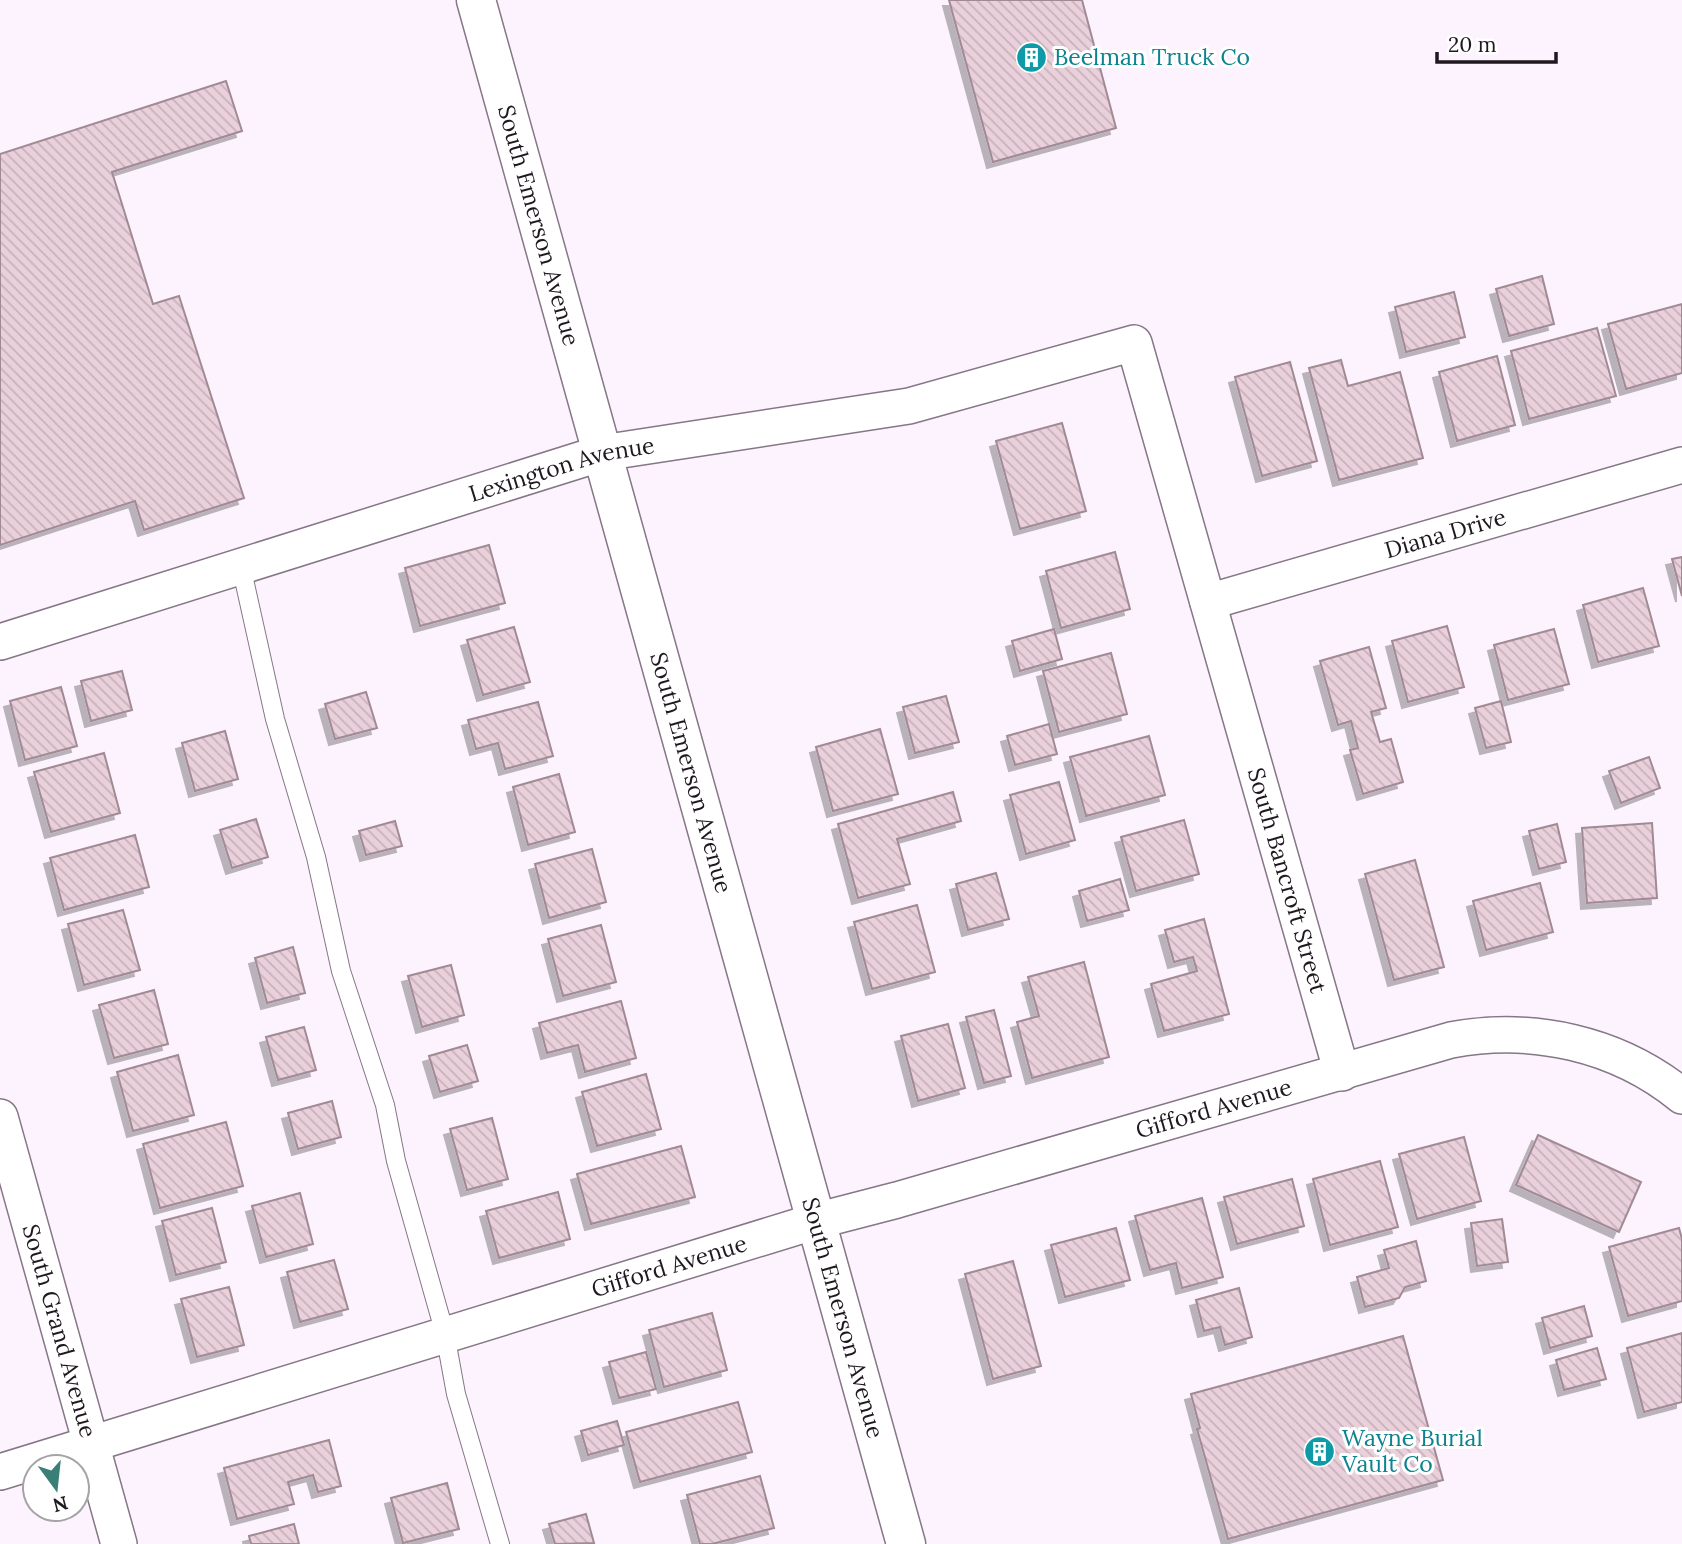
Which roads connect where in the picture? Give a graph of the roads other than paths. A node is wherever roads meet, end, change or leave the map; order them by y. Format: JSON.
{"nodes":[{"id":1,"x":476,"y":0,"type":"edge"},
{"id":2,"x":1134,"y":343,"type":"joint"},
{"id":3,"x":602,"y":453,"type":"junction"},
{"id":4,"x":1682,"y":464,"type":"edge"},
{"id":5,"x":241,"y":566,"type":"junction"},
{"id":6,"x":1208,"y":602,"type":"junction"},
{"id":7,"x":0,"y":642,"type":"edge"},
{"id":8,"x":1342,"y":1073,"type":"junction"},
{"id":9,"x":1682,"y":1096,"type":"edge"},
{"id":10,"x":0,"y":1117,"type":"edge"},
{"id":11,"x":816,"y":1221,"type":"junction"},
{"id":12,"x":445,"y":1334,"type":"junction"},
{"id":13,"x":91,"y":1444,"type":"junction"},
{"id":14,"x":0,"y":1472,"type":"edge"},
{"id":15,"x":119,"y":1544,"type":"edge"},
{"id":16,"x":500,"y":1544,"type":"edge"},
{"id":17,"x":906,"y":1544,"type":"edge"}],
"edges":[{"from":1,"to":3,"type":"main road","name":"South Emerson Avenue"},
{"from":2,"to":3,"type":"street","name":"Lexington Avenue"},
{"from":2,"to":6,"type":"street","name":"South Bancroft Street"},
{"from":3,"to":5,"type":"street","name":"Lexington Avenue"},
{"from":3,"to":11,"type":"main road","name":"South Emerson Avenue"},
{"from":4,"to":6,"type":"street","name":"Diana Drive"},
{"from":5,"to":7,"type":"street","name":"Lexington Avenue"},
{"from":5,"to":12,"type":"lane"},
{"from":6,"to":8,"type":"street","name":"South Bancroft Street"},
{"from":8,"to":9,"type":"street"},
{"from":8,"to":11,"type":"street","name":"Gifford Avenue"},
{"from":10,"to":13,"type":"street","name":"South Grand Avenue"},
{"from":11,"to":12,"type":"street","name":"Gifford Avenue"},
{"from":11,"to":17,"type":"main road","name":"South Emerson Avenue"},
{"from":12,"to":13,"type":"street","name":"Gifford Avenue"},
{"from":12,"to":16,"type":"lane"},
{"from":13,"to":14,"type":"street","name":"Gifford Avenue"},
{"from":13,"to":15,"type":"street","name":"South Grand Avenue"}]}
